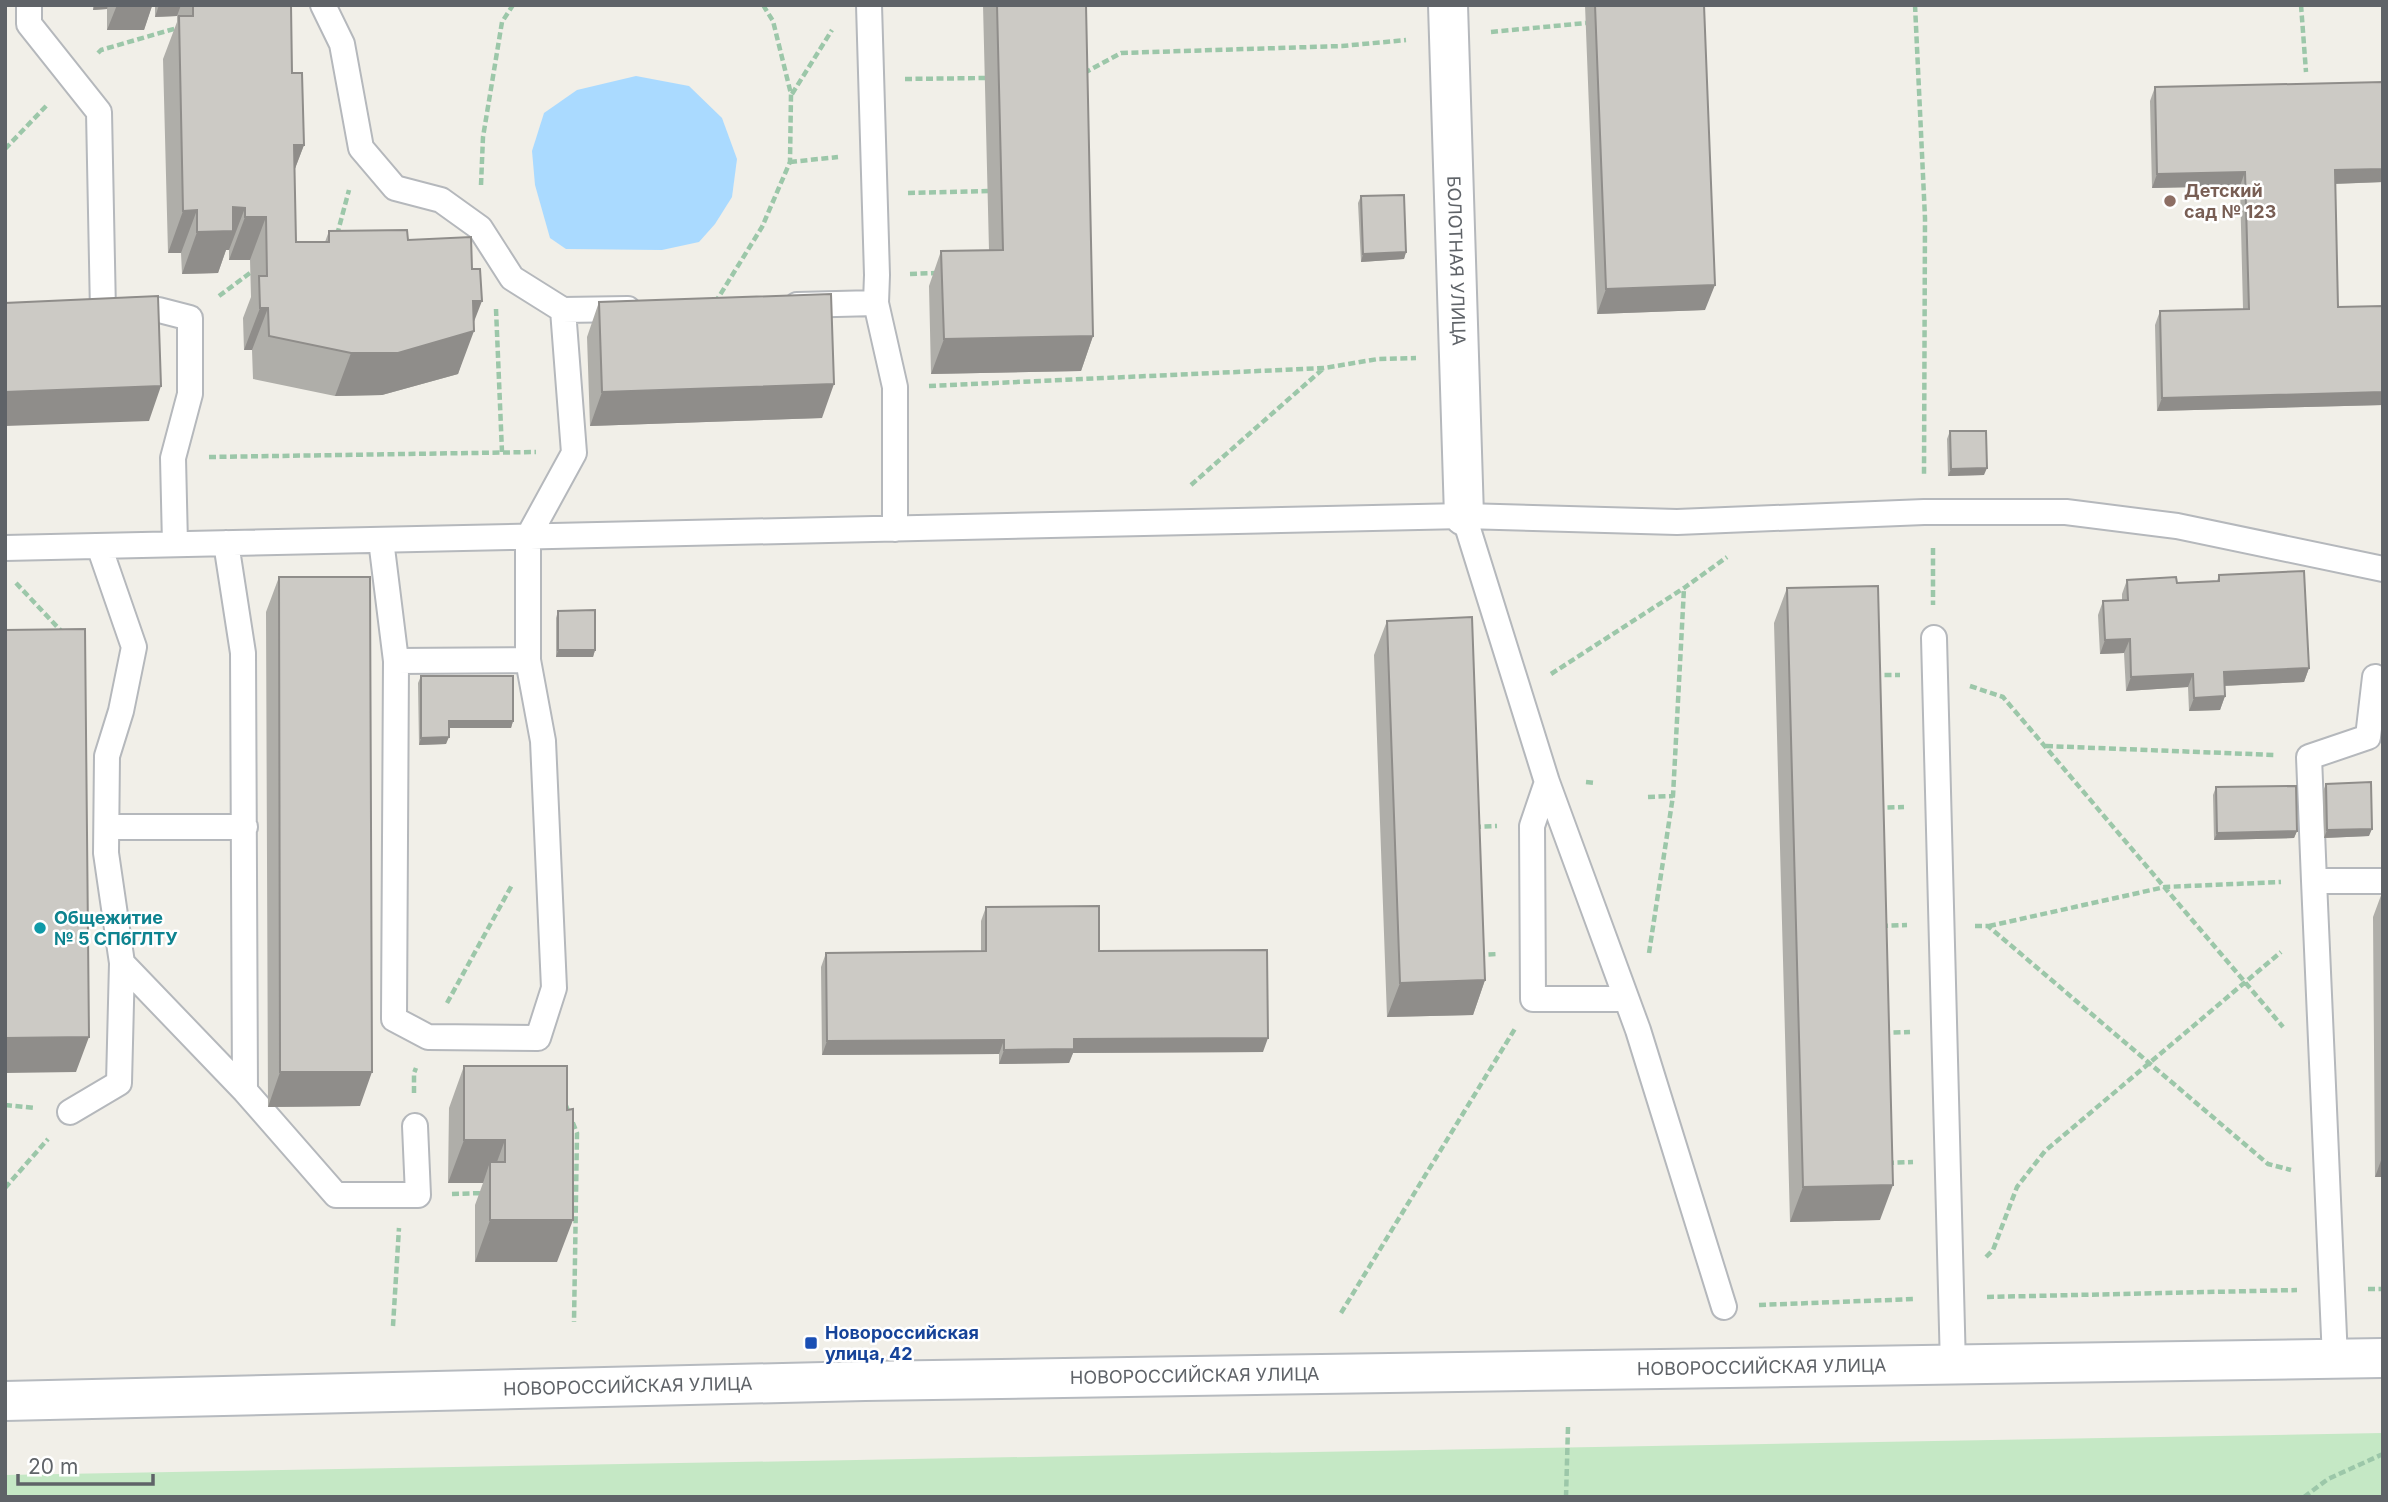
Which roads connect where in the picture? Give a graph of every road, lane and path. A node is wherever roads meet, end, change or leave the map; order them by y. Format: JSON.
{"nodes":[{"id":1,"x":29,"y":5,"type":"edge"},
{"id":2,"x":323,"y":5,"type":"edge"},
{"id":3,"x":513,"y":5,"type":"edge"},
{"id":4,"x":763,"y":5,"type":"edge"},
{"id":5,"x":869,"y":5,"type":"edge"},
{"id":6,"x":1448,"y":5,"type":"edge"},
{"id":7,"x":1914,"y":5,"type":"edge"},
{"id":8,"x":2301,"y":5,"type":"edge"},
{"id":9,"x":1586,"y":23,"type":"dead end"},
{"id":10,"x":834,"y":27,"type":"dead end"},
{"id":11,"x":1486,"y":32,"type":"dead end"},
{"id":12,"x":1342,"y":46,"type":"dead end"},
{"id":13,"x":2306,"y":72,"type":"dead end"},
{"id":14,"x":985,"y":78,"type":"dead end"},
{"id":15,"x":1074,"y":79,"type":"edge"},
{"id":16,"x":871,"y":80,"type":"junction"},
{"id":17,"x":791,"y":94,"type":"junction"},
{"id":18,"x":361,"y":148,"type":"junction"},
{"id":19,"x":873,"y":153,"type":"junction"},
{"id":20,"x":790,"y":162,"type":"junction"},
{"id":21,"x":988,"y":191,"type":"dead end"},
{"id":22,"x":874,"y":194,"type":"junction"},
{"id":23,"x":480,"y":228,"type":"junction"},
{"id":24,"x":334,"y":247,"type":"edge"},
{"id":25,"x":943,"y":273,"type":"edge"},
{"id":26,"x":877,"y":275,"type":"junction"},
{"id":27,"x":495,"y":297,"type":"dead end"},
{"id":28,"x":876,"y":303,"type":"junction"},
{"id":29,"x":713,"y":307,"type":"joint"},
{"id":30,"x":645,"y":309,"type":"edge"},
{"id":31,"x":562,"y":310,"type":"junction"},
{"id":32,"x":103,"y":312,"type":"junction"},
{"id":33,"x":75,"y":313,"type":"edge"},
{"id":34,"x":1458,"y":356,"type":"junction"},
{"id":35,"x":1324,"y":368,"type":"junction"},
{"id":36,"x":895,"y":387,"type":"junction"},
{"id":37,"x":502,"y":452,"type":"junction"},
{"id":38,"x":574,"y":453,"type":"junction"},
{"id":39,"x":173,"y":458,"type":"junction"},
{"id":40,"x":1928,"y":512,"type":"junction"},
{"id":41,"x":1464,"y":516,"type":"junction"},
{"id":42,"x":1781,"y":517,"type":"junction"},
{"id":43,"x":1149,"y":523,"type":"junction"},
{"id":44,"x":895,"y":529,"type":"junction"},
{"id":45,"x":528,"y":537,"type":"junction"},
{"id":46,"x":381,"y":540,"type":"junction"},
{"id":47,"x":226,"y":543,"type":"junction"},
{"id":48,"x":174,"y":544,"type":"junction"},
{"id":49,"x":99,"y":546,"type":"junction"},
{"id":50,"x":5,"y":548,"type":"edge"},
{"id":51,"x":2383,"y":569,"type":"edge"},
{"id":52,"x":14,"y":582,"type":"dead end"},
{"id":53,"x":1684,"y":588,"type":"junction"},
{"id":54,"x":1934,"y":638,"type":"joint"},
{"id":55,"x":69,"y":639,"type":"edge"},
{"id":56,"x":528,"y":660,"type":"junction"},
{"id":57,"x":396,"y":661,"type":"junction"},
{"id":58,"x":1935,"y":674,"type":"junction"},
{"id":59,"x":2375,"y":677,"type":"dead end"},
{"id":60,"x":1519,"y":695,"type":"junction"},
{"id":61,"x":2045,"y":746,"type":"junction"},
{"id":62,"x":2309,"y":757,"type":"junction"},
{"id":63,"x":1547,"y":782,"type":"junction"},
{"id":64,"x":1673,"y":796,"type":"junction"},
{"id":65,"x":1648,"y":797,"type":"dead end"},
{"id":66,"x":107,"y":827,"type":"junction"},
{"id":67,"x":244,"y":827,"type":"junction"},
{"id":68,"x":548,"y":851,"type":"junction"},
{"id":69,"x":2314,"y":881,"type":"junction"},
{"id":70,"x":2383,"y":881,"type":"edge"},
{"id":71,"x":2165,"y":887,"type":"junction"},
{"id":72,"x":2315,"y":923,"type":"junction"},
{"id":73,"x":1941,"y":924,"type":"junction"},
{"id":74,"x":1988,"y":926,"type":"junction"},
{"id":75,"x":1648,"y":961,"type":"dead end"},
{"id":76,"x":122,"y":963,"type":"junction"},
{"id":77,"x":2246,"y":982,"type":"junction"},
{"id":78,"x":1533,"y":999,"type":"junction"},
{"id":79,"x":1626,"y":999,"type":"junction"},
{"id":80,"x":428,"y":1037,"type":"junction"},
{"id":81,"x":2150,"y":1063,"type":"junction"},
{"id":82,"x":2322,"y":1072,"type":"junction"},
{"id":83,"x":245,"y":1091,"type":"junction"},
{"id":84,"x":562,"y":1097,"type":"edge"},
{"id":85,"x":71,"y":1112,"type":"joint"},
{"id":86,"x":415,"y":1126,"type":"joint"},
{"id":87,"x":2327,"y":1178,"type":"junction"},
{"id":88,"x":5,"y":1188,"type":"edge"},
{"id":89,"x":401,"y":1196,"type":"junction"},
{"id":90,"x":2332,"y":1289,"type":"junction"},
{"id":91,"x":2383,"y":1289,"type":"edge"},
{"id":92,"x":1951,"y":1298,"type":"junction"},
{"id":93,"x":1724,"y":1307,"type":"joint"},
{"id":94,"x":1341,"y":1313,"type":"dead end"},
{"id":95,"x":574,"y":1322,"type":"dead end"},
{"id":96,"x":393,"y":1326,"type":"dead end"},
{"id":97,"x":2383,"y":1358,"type":"edge"},
{"id":98,"x":2335,"y":1359,"type":"junction"},
{"id":99,"x":1953,"y":1367,"type":"junction"},
{"id":100,"x":5,"y":1401,"type":"edge"},
{"id":101,"x":1568,"y":1427,"type":"dead end"},
{"id":102,"x":2383,"y":1454,"type":"edge"},
{"id":103,"x":1566,"y":1497,"type":"edge"},
{"id":104,"x":2304,"y":1497,"type":"edge"}],
"edges":[{"from":1,"to":32,"type":"lane"},
{"from":2,"to":18,"type":"lane"},
{"from":3,"to":23,"type":"path"},
{"from":4,"to":17,"type":"path"},
{"from":5,"to":16,"type":"lane"},
{"from":6,"to":34,"type":"main road","name":"БОЛОТНАЯ УЛИЦА"},
{"from":7,"to":40,"type":"path"},
{"from":8,"to":13,"type":"path"},
{"from":9,"to":11,"type":"path"},
{"from":10,"to":17,"type":"path"},
{"from":12,"to":15,"type":"path"},
{"from":14,"to":16,"type":"path"},
{"from":16,"to":19,"type":"lane"},
{"from":17,"to":20,"type":"path"},
{"from":18,"to":23,"type":"lane"},
{"from":18,"to":24,"type":"path"},
{"from":19,"to":20,"type":"path"},
{"from":19,"to":22,"type":"lane"},
{"from":20,"to":29,"type":"path"},
{"from":21,"to":22,"type":"path"},
{"from":22,"to":26,"type":"lane"},
{"from":23,"to":31,"type":"lane"},
{"from":25,"to":26,"type":"path"},
{"from":26,"to":28,"type":"lane"},
{"from":27,"to":37,"type":"path"},
{"from":28,"to":29,"type":"lane"},
{"from":28,"to":36,"type":"lane"},
{"from":30,"to":31,"type":"lane"},
{"from":31,"to":38,"type":"lane"},
{"from":32,"to":33,"type":"lane"},
{"from":32,"to":39,"type":"lane"},
{"from":34,"to":35,"type":"path"},
{"from":34,"to":41,"type":"main road","name":"БОЛОТНАЯ УЛИЦА"},
{"from":35,"to":36,"type":"path"},
{"from":35,"to":43,"type":"path"},
{"from":36,"to":44,"type":"lane"},
{"from":37,"to":38,"type":"path"},
{"from":37,"to":39,"type":"path"},
{"from":38,"to":45,"type":"lane"},
{"from":39,"to":48,"type":"lane"},
{"from":40,"to":42,"type":"lane"},
{"from":40,"to":51,"type":"lane"},
{"from":40,"to":54,"type":"path"},
{"from":41,"to":42,"type":"lane"},
{"from":41,"to":43,"type":"lane"},
{"from":41,"to":60,"type":"lane"},
{"from":42,"to":53,"type":"path"},
{"from":43,"to":44,"type":"lane"},
{"from":44,"to":45,"type":"lane"},
{"from":45,"to":46,"type":"lane"},
{"from":45,"to":56,"type":"lane"},
{"from":46,"to":47,"type":"lane"},
{"from":46,"to":57,"type":"lane"},
{"from":47,"to":48,"type":"lane"},
{"from":47,"to":67,"type":"lane"},
{"from":48,"to":49,"type":"lane"},
{"from":49,"to":50,"type":"lane"},
{"from":49,"to":66,"type":"lane"},
{"from":52,"to":55,"type":"path"},
{"from":53,"to":60,"type":"path"},
{"from":53,"to":64,"type":"path"},
{"from":54,"to":58,"type":"lane"},
{"from":56,"to":57,"type":"lane"},
{"from":56,"to":68,"type":"lane"},
{"from":57,"to":80,"type":"lane"},
{"from":58,"to":61,"type":"path"},
{"from":58,"to":73,"type":"lane"},
{"from":59,"to":62,"type":"lane"},
{"from":60,"to":63,"type":"lane"},
{"from":61,"to":62,"type":"path"},
{"from":61,"to":71,"type":"path"},
{"from":62,"to":69,"type":"lane"},
{"from":63,"to":78,"type":"lane"},
{"from":63,"to":79,"type":"lane"},
{"from":64,"to":65,"type":"path"},
{"from":64,"to":75,"type":"path"},
{"from":66,"to":67,"type":"lane"},
{"from":66,"to":76,"type":"lane"},
{"from":67,"to":83,"type":"lane"},
{"from":68,"to":80,"type":"path"},
{"from":68,"to":80,"type":"lane"},
{"from":69,"to":70,"type":"lane"},
{"from":69,"to":71,"type":"path"},
{"from":69,"to":72,"type":"lane"},
{"from":71,"to":74,"type":"path"},
{"from":71,"to":77,"type":"path"},
{"from":72,"to":77,"type":"path"},
{"from":72,"to":82,"type":"lane"},
{"from":73,"to":74,"type":"path"},
{"from":73,"to":92,"type":"lane"},
{"from":74,"to":81,"type":"path"},
{"from":76,"to":83,"type":"lane"},
{"from":76,"to":85,"type":"lane"},
{"from":77,"to":81,"type":"path"},
{"from":77,"to":82,"type":"path"},
{"from":78,"to":79,"type":"lane"},
{"from":78,"to":94,"type":"path"},
{"from":79,"to":93,"type":"lane"},
{"from":80,"to":86,"type":"path"},
{"from":81,"to":87,"type":"path"},
{"from":81,"to":92,"type":"path"},
{"from":82,"to":87,"type":"lane"},
{"from":83,"to":89,"type":"lane"},
{"from":84,"to":95,"type":"path"},
{"from":85,"to":88,"type":"path"},
{"from":86,"to":89,"type":"lane"},
{"from":87,"to":90,"type":"lane"},
{"from":89,"to":96,"type":"path"},
{"from":90,"to":91,"type":"path"},
{"from":90,"to":92,"type":"path"},
{"from":90,"to":98,"type":"lane"},
{"from":92,"to":93,"type":"path"},
{"from":92,"to":99,"type":"lane"},
{"from":97,"to":98,"type":"main road","name":"НОВОРОССИЙСКАЯ УЛИЦА"},
{"from":98,"to":99,"type":"main road","name":"НОВОРОССИЙСКАЯ УЛИЦА"},
{"from":99,"to":100,"type":"main road","name":"НОВОРОССИЙСКАЯ УЛИЦА"},
{"from":101,"to":103,"type":"path"},
{"from":102,"to":104,"type":"path"}]}
